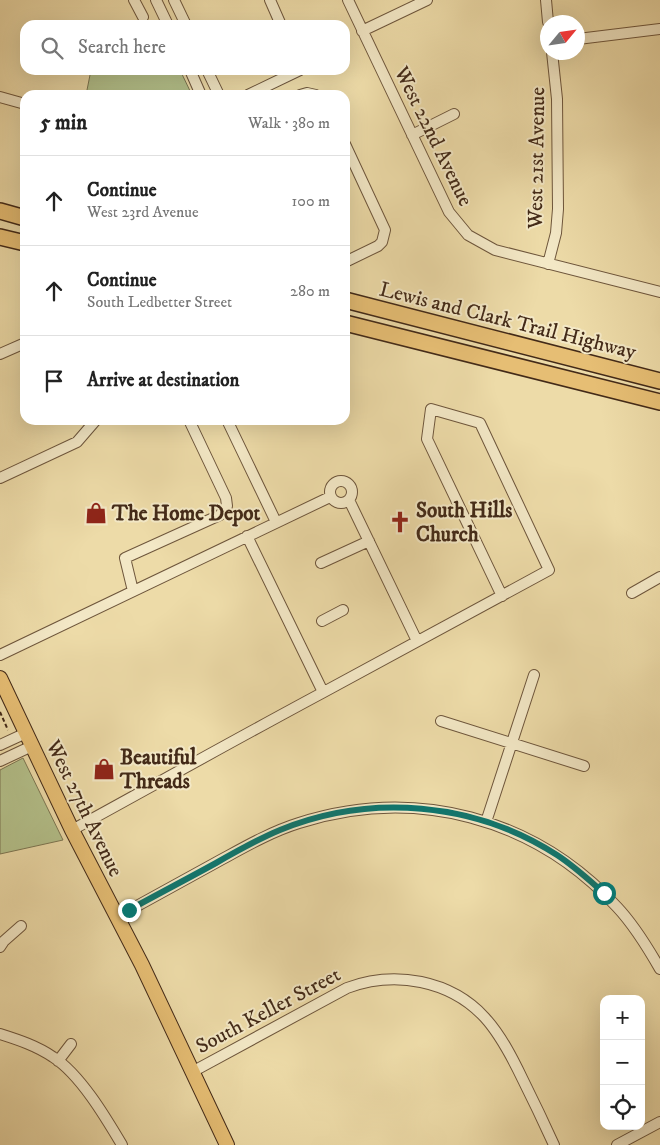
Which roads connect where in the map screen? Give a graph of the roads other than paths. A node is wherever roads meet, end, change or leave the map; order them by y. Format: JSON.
{"nodes":[{"id":1,"x":134,"y":0,"type":"edge"},
{"id":2,"x":156,"y":0,"type":"edge"},
{"id":3,"x":174,"y":0,"type":"edge"},
{"id":4,"x":270,"y":0,"type":"edge"},
{"id":5,"x":348,"y":0,"type":"edge"},
{"id":6,"x":426,"y":0,"type":"edge"},
{"id":7,"x":546,"y":0,"type":"edge"},
{"id":8,"x":547,"y":15,"type":"edge"},
{"id":9,"x":143,"y":17,"type":"dead end"},
{"id":10,"x":166,"y":20,"type":"edge"},
{"id":11,"x":184,"y":20,"type":"edge"},
{"id":12,"x":280,"y":20,"type":"edge"},
{"id":13,"x":660,"y":28,"type":"edge"},
{"id":14,"x":362,"y":31,"type":"junction"},
{"id":15,"x":585,"y":38,"type":"edge"},
{"id":16,"x":553,"y":60,"type":"edge"},
{"id":17,"x":192,"y":75,"type":"edge"},
{"id":18,"x":209,"y":75,"type":"edge"},
{"id":19,"x":290,"y":75,"type":"edge"},
{"id":20,"x":200,"y":90,"type":"edge"},
{"id":21,"x":216,"y":90,"type":"edge"},
{"id":22,"x":258,"y":90,"type":"edge"},
{"id":23,"x":0,"y":97,"type":"edge"},
{"id":24,"x":20,"y":103,"type":"edge"},
{"id":25,"x":454,"y":114,"type":"dead end"},
{"id":26,"x":412,"y":135,"type":"junction"},
{"id":27,"x":350,"y":155,"type":"edge"},
{"id":28,"x":0,"y":212,"type":"edge"},
{"id":29,"x":20,"y":217,"type":"edge"},
{"id":30,"x":0,"y":236,"type":"edge"},
{"id":31,"x":20,"y":242,"type":"edge"},
{"id":32,"x":350,"y":260,"type":"edge"},
{"id":33,"x":548,"y":264,"type":"junction"},
{"id":34,"x":660,"y":292,"type":"edge"},
{"id":35,"x":350,"y":301,"type":"edge"},
{"id":36,"x":350,"y":324,"type":"edge"},
{"id":37,"x":20,"y":345,"type":"edge"},
{"id":38,"x":0,"y":354,"type":"edge"},
{"id":39,"x":660,"y":381,"type":"edge"},
{"id":40,"x":660,"y":402,"type":"edge"},
{"id":41,"x":92,"y":425,"type":"edge"},
{"id":42,"x":191,"y":425,"type":"edge"},
{"id":43,"x":229,"y":425,"type":"edge"},
{"id":44,"x":0,"y":478,"type":"edge"},
{"id":45,"x":330,"y":497,"type":"junction"},
{"id":46,"x":349,"y":500,"type":"junction"},
{"id":47,"x":276,"y":522,"type":"junction"},
{"id":48,"x":247,"y":536,"type":"junction"},
{"id":49,"x":369,"y":541,"type":"junction"},
{"id":50,"x":321,"y":563,"type":"dead end"},
{"id":51,"x":660,"y":577,"type":"edge"},
{"id":52,"x":133,"y":591,"type":"junction"},
{"id":53,"x":632,"y":593,"type":"dead end"},
{"id":54,"x":502,"y":596,"type":"junction"},
{"id":55,"x":343,"y":610,"type":"dead end"},
{"id":56,"x":322,"y":621,"type":"dead end"},
{"id":57,"x":417,"y":641,"type":"junction"},
{"id":58,"x":0,"y":655,"type":"edge"},
{"id":59,"x":534,"y":675,"type":"dead end"},
{"id":60,"x":0,"y":678,"type":"edge"},
{"id":61,"x":323,"y":692,"type":"junction"},
{"id":62,"x":441,"y":721,"type":"dead end"},
{"id":63,"x":26,"y":733,"type":"junction"},
{"id":64,"x":511,"y":743,"type":"junction"},
{"id":65,"x":0,"y":745,"type":"edge"},
{"id":66,"x":32,"y":746,"type":"junction"},
{"id":67,"x":0,"y":761,"type":"edge"},
{"id":68,"x":584,"y":766,"type":"dead end"},
{"id":69,"x":486,"y":822,"type":"junction"},
{"id":70,"x":72,"y":830,"type":"junction"},
{"id":71,"x":117,"y":917,"type":"junction"},
{"id":72,"x":21,"y":926,"type":"dead end"},
{"id":73,"x":0,"y":946,"type":"edge"},
{"id":74,"x":660,"y":969,"type":"edge"},
{"id":75,"x":0,"y":1034,"type":"edge"},
{"id":76,"x":71,"y":1044,"type":"dead end"},
{"id":77,"x":58,"y":1061,"type":"junction"},
{"id":78,"x":192,"y":1072,"type":"junction"},
{"id":79,"x":660,"y":1122,"type":"edge"},
{"id":80,"x":122,"y":1145,"type":"edge"},
{"id":81,"x":227,"y":1145,"type":"edge"},
{"id":82,"x":554,"y":1145,"type":"edge"},
{"id":83,"x":617,"y":1145,"type":"edge"}],
"edges":[{"from":1,"to":9,"type":"street"},
{"from":2,"to":10,"type":"street"},
{"from":3,"to":11,"type":"street"},
{"from":4,"to":12,"type":"street"},
{"from":5,"to":14,"type":"street","name":"West 22nd Avenue"},
{"from":6,"to":14,"type":"street"},
{"from":7,"to":8,"type":"street"},
{"from":13,"to":15,"type":"street"},
{"from":14,"to":26,"type":"street","name":"West 22nd Avenue"},
{"from":16,"to":33,"type":"street","name":"West 21st Avenue"},
{"from":17,"to":20,"type":"street"},
{"from":18,"to":21,"type":"street"},
{"from":19,"to":22,"type":"street"},
{"from":23,"to":24,"type":"street"},
{"from":25,"to":26,"type":"street"},
{"from":26,"to":33,"type":"street","name":"West 22nd Avenue"},
{"from":27,"to":32,"type":"street"},
{"from":28,"to":29,"type":"highway"},
{"from":30,"to":31,"type":"highway"},
{"from":33,"to":34,"type":"street","name":"West 22nd Avenue"},
{"from":35,"to":39,"type":"highway","name":"Lewis and Clark Trail Highway"},
{"from":36,"to":40,"type":"highway","name":"Lewis and Clark Trail Highway"},
{"from":37,"to":38,"type":"street"},
{"from":41,"to":44,"type":"street"},
{"from":42,"to":52,"type":"street"},
{"from":43,"to":47,"type":"street"},
{"from":45,"to":46,"type":"street"},
{"from":45,"to":46,"type":"street"},
{"from":45,"to":47,"type":"street"},
{"from":46,"to":49,"type":"street"},
{"from":47,"to":48,"type":"street"},
{"from":48,"to":52,"type":"street"},
{"from":48,"to":61,"type":"street"},
{"from":49,"to":50,"type":"street"},
{"from":49,"to":57,"type":"street"},
{"from":51,"to":53,"type":"street"},
{"from":52,"to":58,"type":"street"},
{"from":54,"to":54,"type":"street"},
{"from":54,"to":57,"type":"street"},
{"from":55,"to":56,"type":"street"},
{"from":57,"to":61,"type":"street"},
{"from":59,"to":64,"type":"street"},
{"from":60,"to":63,"type":"main road","name":"West 27th Avenue"},
{"from":61,"to":70,"type":"street"},
{"from":62,"to":64,"type":"street"},
{"from":63,"to":65,"type":"street"},
{"from":63,"to":66,"type":"main road","name":"West 27th Avenue"},
{"from":64,"to":68,"type":"street"},
{"from":64,"to":69,"type":"street"},
{"from":66,"to":67,"type":"street"},
{"from":66,"to":70,"type":"main road","name":"West 27th Avenue"},
{"from":69,"to":71,"type":"street"},
{"from":69,"to":74,"type":"street"},
{"from":70,"to":71,"type":"main road","name":"West 27th Avenue"},
{"from":71,"to":78,"type":"main road","name":"West 27th Avenue"},
{"from":72,"to":73,"type":"street"},
{"from":75,"to":77,"type":"street"},
{"from":76,"to":77,"type":"street"},
{"from":77,"to":80,"type":"street"},
{"from":78,"to":81,"type":"main road","name":"West 27th Avenue"},
{"from":78,"to":82,"type":"street","name":"South Keller Street"},
{"from":79,"to":83,"type":"street"}]}
